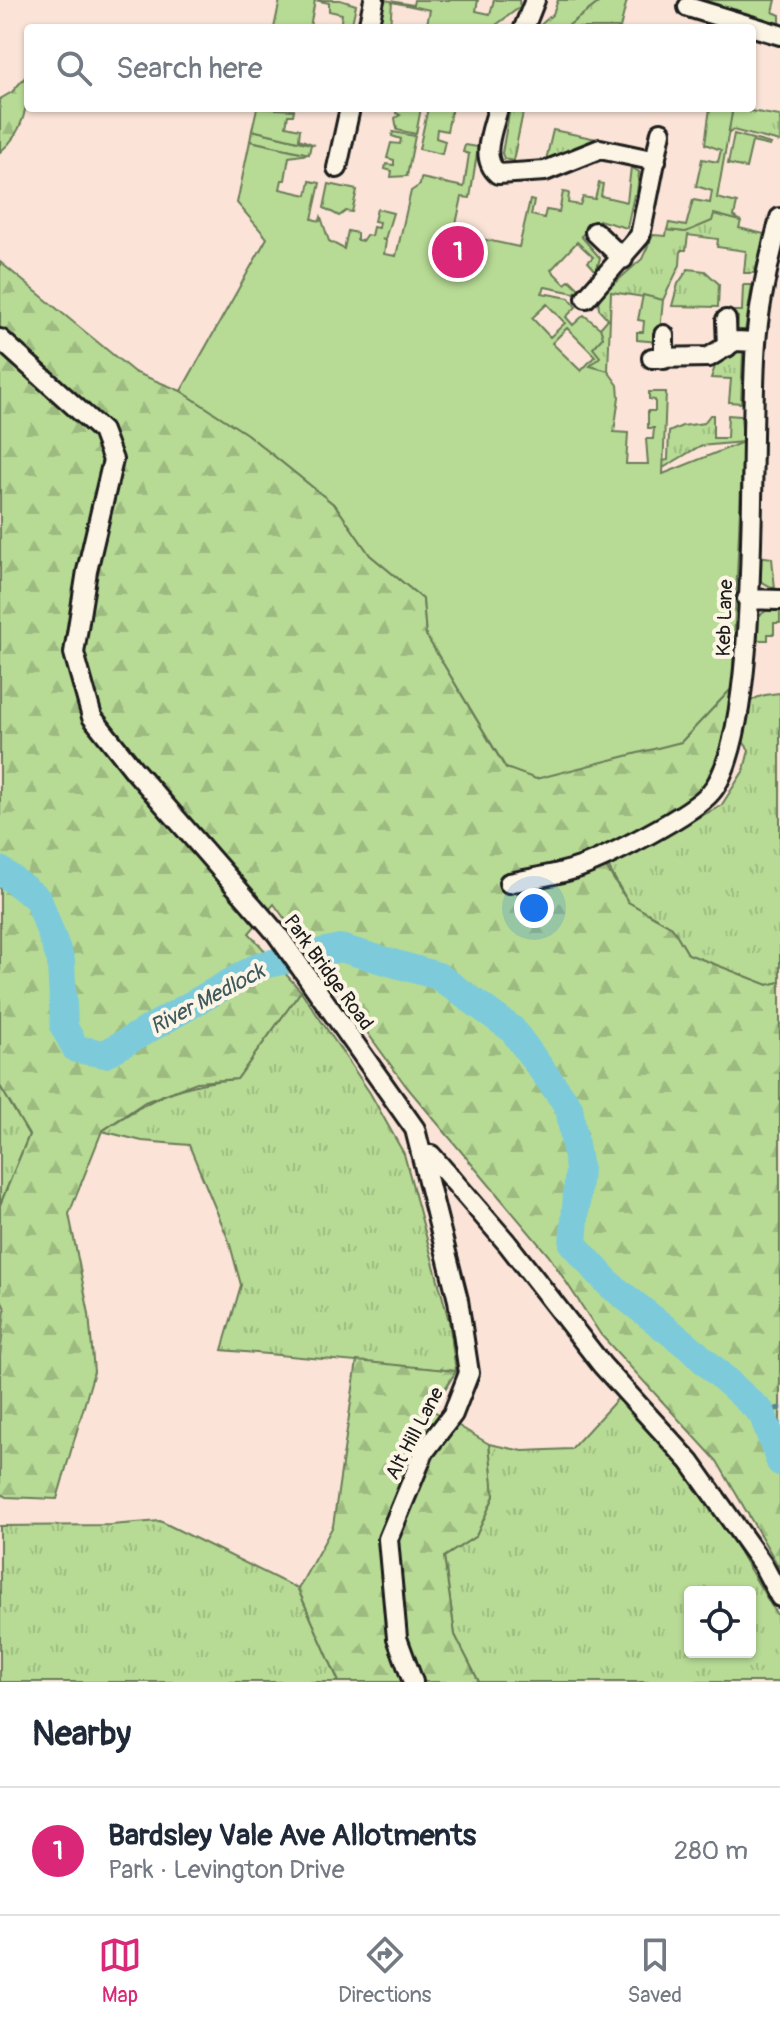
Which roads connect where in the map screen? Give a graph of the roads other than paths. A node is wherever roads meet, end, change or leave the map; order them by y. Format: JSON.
{"nodes":[{"id":1,"x":374,"y":0,"type":"edge"},
{"id":2,"x":535,"y":0,"type":"edge"},
{"id":3,"x":688,"y":7,"type":"dead end"},
{"id":4,"x":369,"y":24,"type":"edge"},
{"id":5,"x":526,"y":24,"type":"edge"},
{"id":6,"x":744,"y":24,"type":"edge"},
{"id":7,"x":756,"y":28,"type":"edge"},
{"id":8,"x":780,"y":35,"type":"edge"},
{"id":9,"x":349,"y":112,"type":"edge"},
{"id":10,"x":497,"y":112,"type":"edge"},
{"id":11,"x":661,"y":132,"type":"dead end"},
{"id":12,"x":656,"y":161,"type":"junction"},
{"id":13,"x":337,"y":168,"type":"dead end"},
{"id":14,"x":779,"y":227,"type":"edge"},
{"id":15,"x":595,"y":232,"type":"dead end"},
{"id":16,"x":623,"y":259,"type":"junction"},
{"id":17,"x":586,"y":298,"type":"dead end"},
{"id":18,"x":726,"y":320,"type":"dead end"},
{"id":19,"x":664,"y":335,"type":"dead end"},
{"id":20,"x":0,"y":339,"type":"edge"},
{"id":21,"x":756,"y":342,"type":"junction"},
{"id":22,"x":727,"y":347,"type":"junction"},
{"id":23,"x":747,"y":599,"type":"junction"},
{"id":24,"x":780,"y":600,"type":"edge"},
{"id":25,"x":509,"y":883,"type":"dead end"},
{"id":26,"x":423,"y":1156,"type":"junction"},
{"id":27,"x":780,"y":1597,"type":"edge"},
{"id":28,"x":413,"y":1682,"type":"edge"}],
"edges":[{"from":1,"to":4,"type":"street"},
{"from":2,"to":5,"type":"street"},
{"from":3,"to":6,"type":"street"},
{"from":7,"to":8,"type":"street"},
{"from":9,"to":13,"type":"street"},
{"from":10,"to":12,"type":"street"},
{"from":11,"to":12,"type":"street"},
{"from":12,"to":16,"type":"street"},
{"from":14,"to":21,"type":"street","name":"Keb Lane"},
{"from":15,"to":16,"type":"street"},
{"from":16,"to":17,"type":"street"},
{"from":18,"to":22,"type":"street"},
{"from":19,"to":22,"type":"street"},
{"from":20,"to":26,"type":"street","name":"Park Bridge Road"},
{"from":21,"to":22,"type":"street"},
{"from":21,"to":23,"type":"street","name":"Keb Lane"},
{"from":23,"to":24,"type":"street"},
{"from":23,"to":25,"type":"street","name":"Keb Lane"},
{"from":26,"to":27,"type":"street","name":"Park Bridge Road"},
{"from":26,"to":28,"type":"street","name":"Alt Hill Lane"}]}
